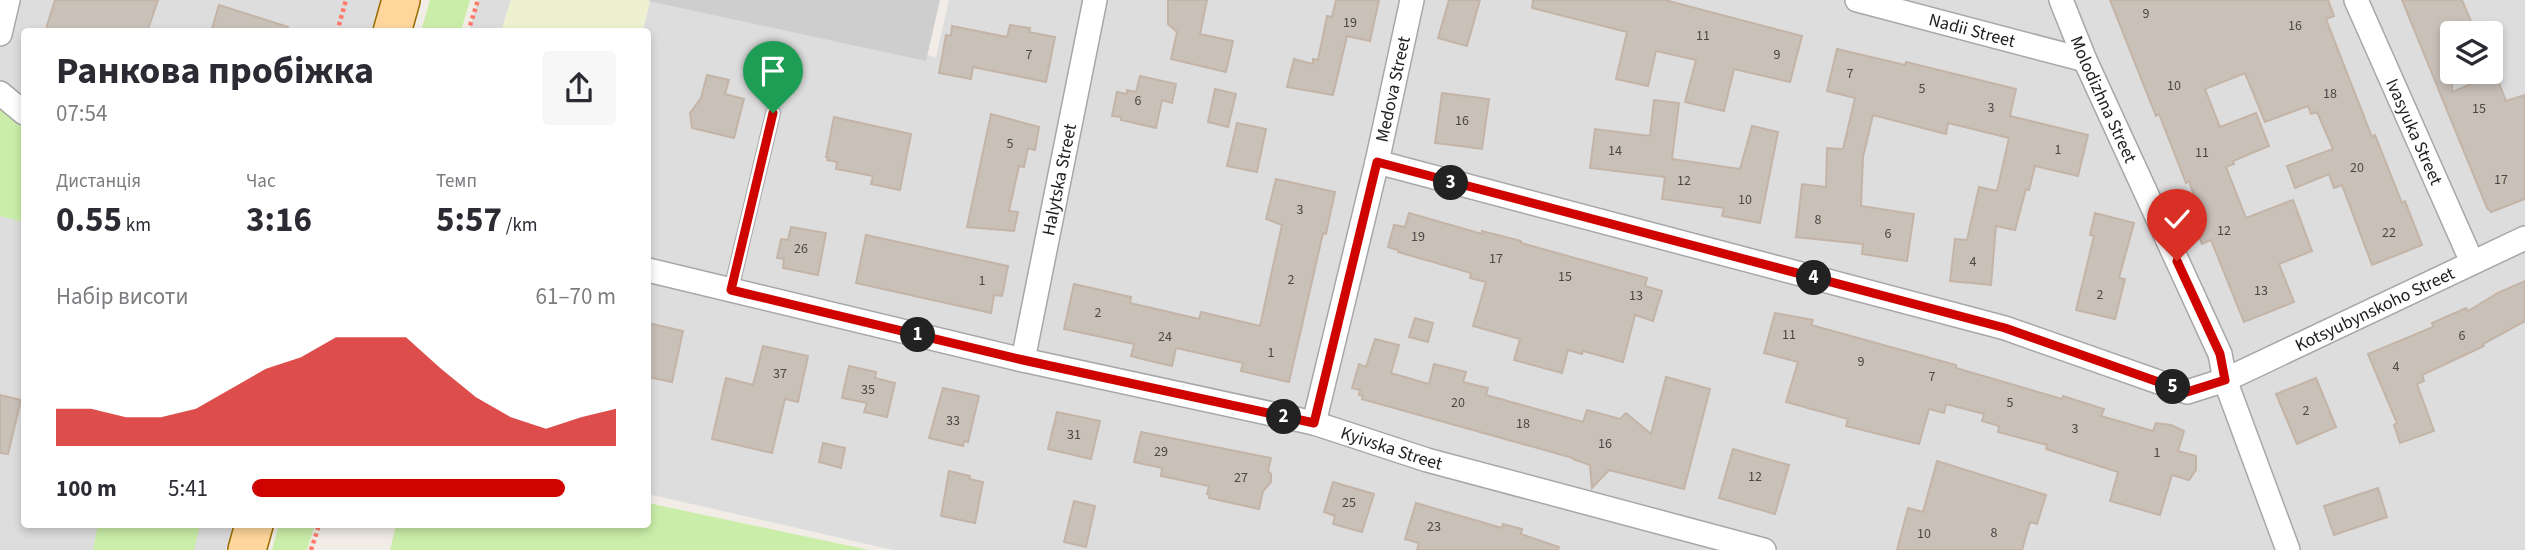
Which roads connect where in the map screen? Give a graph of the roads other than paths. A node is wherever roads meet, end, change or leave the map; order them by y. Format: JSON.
{"nodes":[{"id":1,"x":8,"y":0,"type":"edge"},
{"id":2,"x":401,"y":0,"type":"edge"},
{"id":3,"x":1096,"y":0,"type":"edge"},
{"id":4,"x":1412,"y":0,"type":"edge"},
{"id":5,"x":1857,"y":0,"type":"edge"},
{"id":6,"x":2061,"y":0,"type":"edge"},
{"id":7,"x":2356,"y":0,"type":"edge"},
{"id":8,"x":393,"y":28,"type":"edge"},
{"id":9,"x":0,"y":34,"type":"edge"},
{"id":10,"x":2085,"y":60,"type":"junction"},
{"id":11,"x":0,"y":93,"type":"edge"},
{"id":12,"x":21,"y":110,"type":"edge"},
{"id":13,"x":773,"y":113,"type":"dead end"},
{"id":14,"x":1377,"y":162,"type":"junction"},
{"id":15,"x":2525,"y":238,"type":"edge"},
{"id":16,"x":2472,"y":262,"type":"junction"},
{"id":17,"x":651,"y":271,"type":"edge"},
{"id":18,"x":731,"y":290,"type":"junction"},
{"id":19,"x":1023,"y":360,"type":"junction"},
{"id":20,"x":2225,"y":380,"type":"junction"},
{"id":21,"x":1314,"y":423,"type":"junction"},
{"id":22,"x":253,"y":528,"type":"edge"},
{"id":23,"x":247,"y":550,"type":"edge"},
{"id":24,"x":1764,"y":550,"type":"edge"},
{"id":25,"x":2288,"y":550,"type":"edge"}],
"edges":[{"from":1,"to":9,"type":"street"},
{"from":2,"to":8,"type":"main road"},
{"from":3,"to":19,"type":"street","name":"Halytska Street"},
{"from":4,"to":14,"type":"street","name":"Medova Street"},
{"from":5,"to":10,"type":"street","name":"Nadii Street"},
{"from":6,"to":10,"type":"street","name":"Molodizhna Street"},
{"from":7,"to":16,"type":"street","name":"Ivasyuka Street"},
{"from":10,"to":20,"type":"street","name":"Molodizhna Street"},
{"from":11,"to":12,"type":"street"},
{"from":13,"to":18,"type":"lane"},
{"from":14,"to":20,"type":"street","name":"Kotsyubynskoho Street"},
{"from":14,"to":21,"type":"street","name":"Medova Street"},
{"from":15,"to":16,"type":"street","name":"Kotsyubynskoho Street"},
{"from":16,"to":20,"type":"street","name":"Kotsyubynskoho Street"},
{"from":17,"to":18,"type":"street","name":"Kyivska Street"},
{"from":18,"to":19,"type":"street","name":"Kyivska Street"},
{"from":19,"to":21,"type":"street","name":"Kyivska Street"},
{"from":20,"to":25,"type":"street","name":"Molodizhna Street"},
{"from":21,"to":24,"type":"street","name":"Kyivska Street"},
{"from":22,"to":23,"type":"main road"}]}
